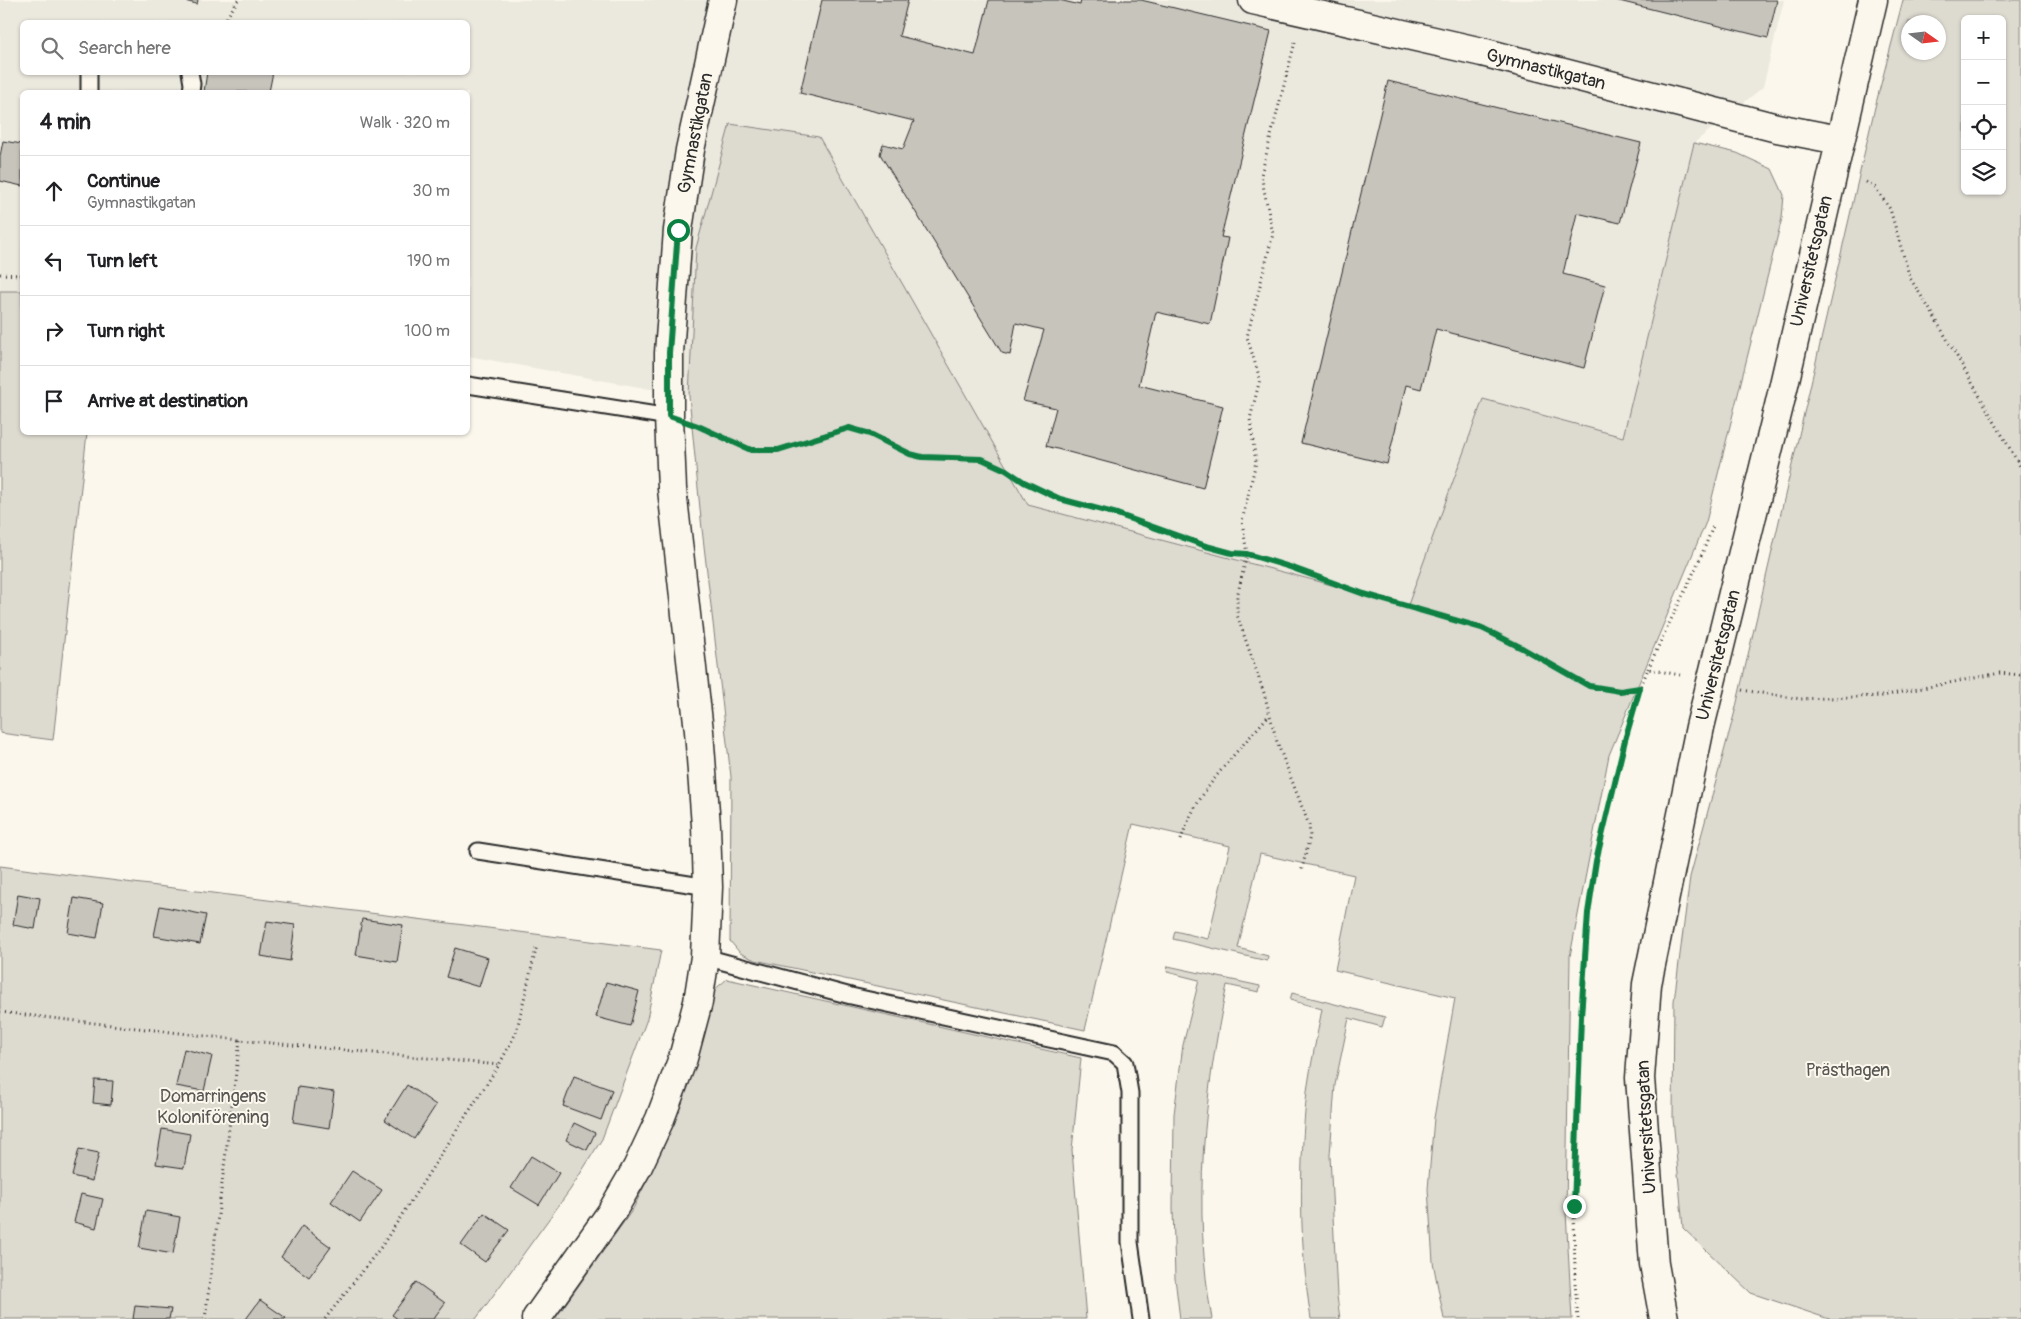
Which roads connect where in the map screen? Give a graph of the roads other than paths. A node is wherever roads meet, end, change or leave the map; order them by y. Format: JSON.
{"nodes":[{"id":1,"x":723,"y":0,"type":"edge"},
{"id":2,"x":1873,"y":0,"type":"edge"},
{"id":3,"x":1264,"y":1,"type":"edge"},
{"id":4,"x":89,"y":75,"type":"edge"},
{"id":5,"x":190,"y":75,"type":"edge"},
{"id":6,"x":89,"y":90,"type":"edge"},
{"id":7,"x":190,"y":90,"type":"edge"},
{"id":8,"x":1839,"y":140,"type":"junction"},
{"id":9,"x":470,"y":386,"type":"edge"},
{"id":10,"x":669,"y":416,"type":"junction"},
{"id":11,"x":478,"y":851,"type":"dead end"},
{"id":12,"x":708,"y":887,"type":"junction"},
{"id":13,"x":705,"y":957,"type":"junction"},
{"id":14,"x":536,"y":1319,"type":"edge"},
{"id":15,"x":1141,"y":1319,"type":"edge"},
{"id":16,"x":1664,"y":1319,"type":"edge"}],
"edges":[{"from":1,"to":10,"type":"street","name":"Gymnastikgatan"},
{"from":2,"to":8,"type":"street","name":"Universitetsgatan"},
{"from":3,"to":8,"type":"street","name":"Gymnastikgatan"},
{"from":4,"to":6,"type":"lane"},
{"from":5,"to":7,"type":"lane"},
{"from":8,"to":16,"type":"street","name":"Universitetsgatan"},
{"from":9,"to":10,"type":"lane"},
{"from":10,"to":12,"type":"street","name":"Gymnastikgatan"},
{"from":11,"to":12,"type":"lane"},
{"from":12,"to":13,"type":"street","name":"Gymnastikgatan"},
{"from":13,"to":14,"type":"street","name":"Gymnastikgatan"},
{"from":13,"to":15,"type":"lane"}]}
